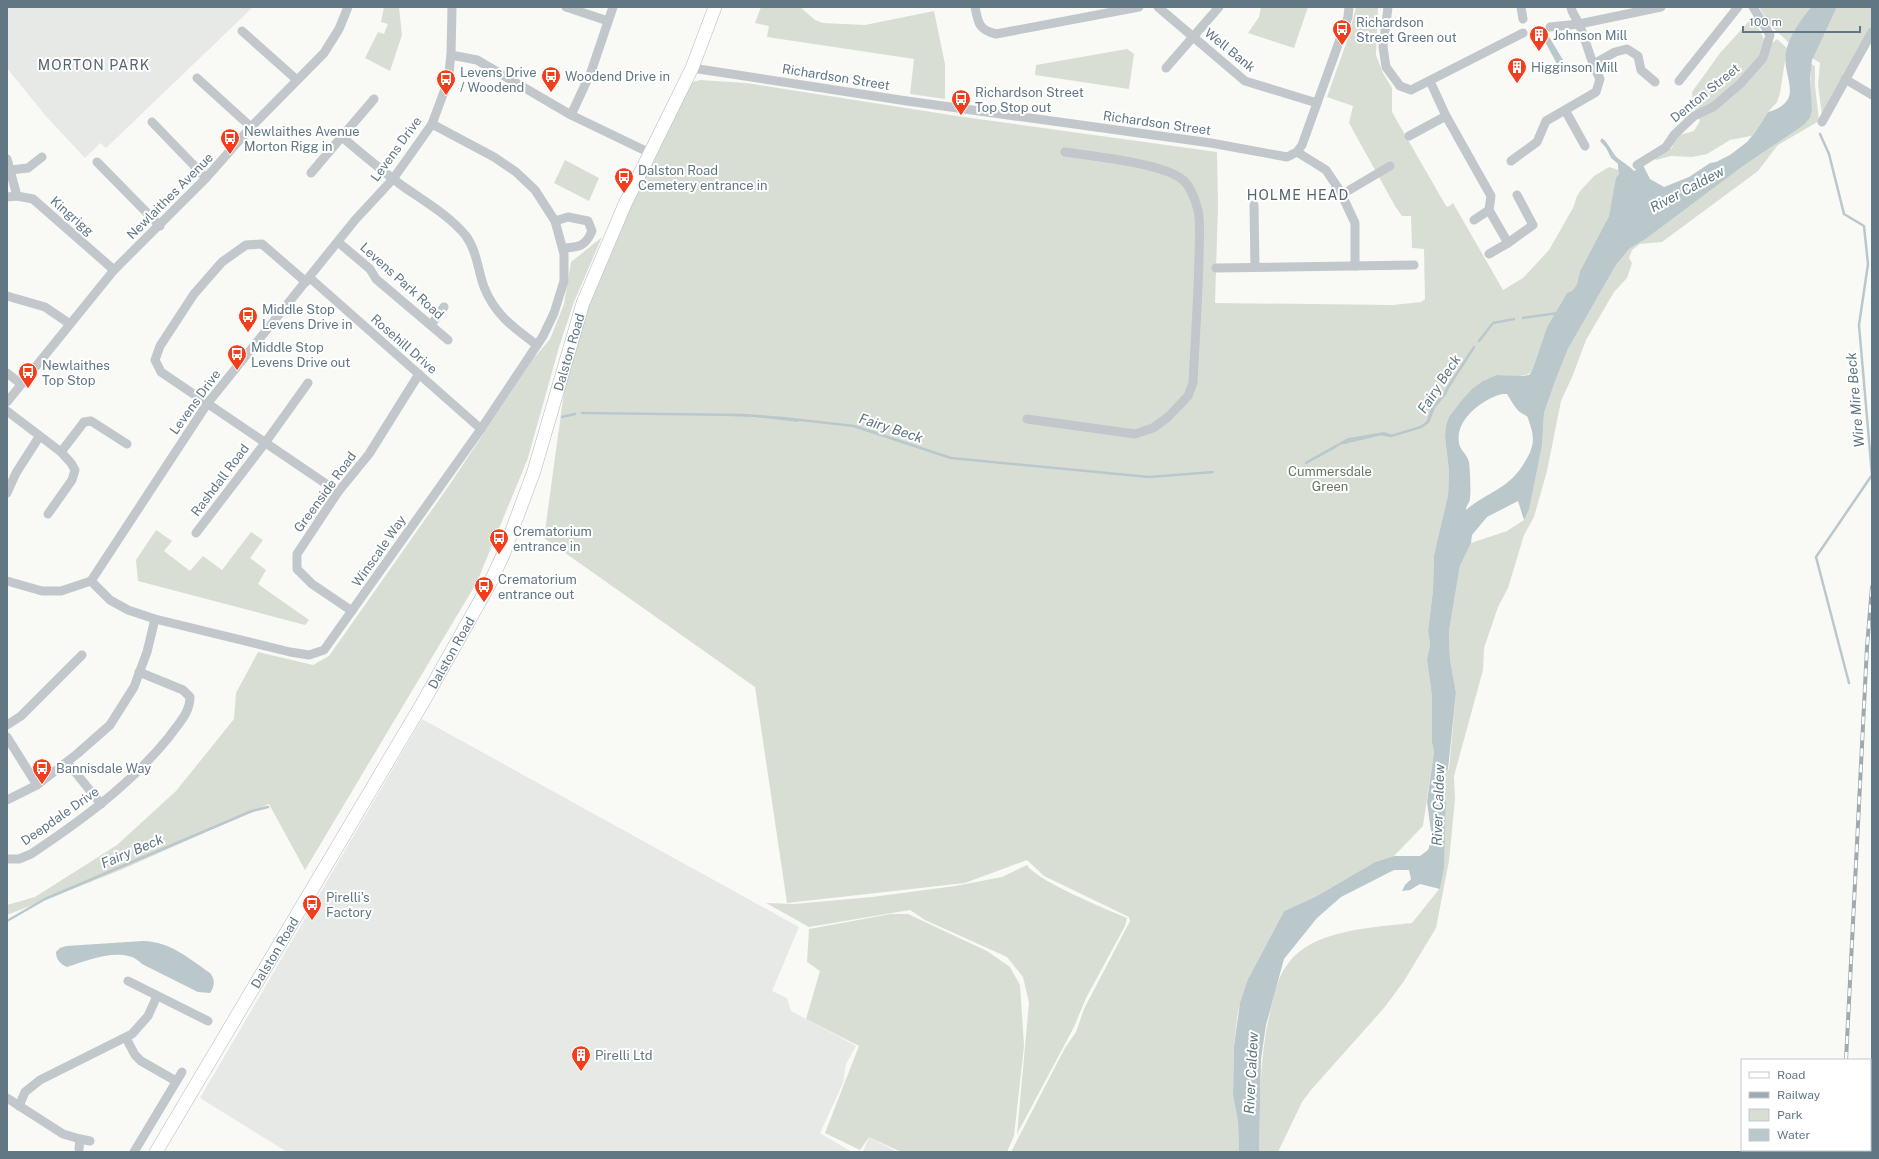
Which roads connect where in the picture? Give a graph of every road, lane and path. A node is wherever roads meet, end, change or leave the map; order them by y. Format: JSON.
{"nodes":[{"id":1,"x":338,"y":7,"type":"edge"},
{"id":2,"x":452,"y":7,"type":"edge"},
{"id":3,"x":566,"y":7,"type":"edge"},
{"id":4,"x":613,"y":7,"type":"edge"},
{"id":5,"x":715,"y":7,"type":"edge"},
{"id":6,"x":975,"y":7,"type":"edge"},
{"id":7,"x":1139,"y":7,"type":"edge"},
{"id":8,"x":1158,"y":7,"type":"edge"},
{"id":9,"x":1219,"y":7,"type":"edge"},
{"id":10,"x":1349,"y":7,"type":"edge"},
{"id":11,"x":1388,"y":7,"type":"edge"},
{"id":12,"x":1522,"y":7,"type":"edge"},
{"id":13,"x":1571,"y":7,"type":"edge"},
{"id":14,"x":1661,"y":7,"type":"edge"},
{"id":15,"x":1738,"y":7,"type":"edge"},
{"id":16,"x":1753,"y":7,"type":"edge"},
{"id":17,"x":348,"y":8,"type":"edge"},
{"id":18,"x":1626,"y":10,"type":"edge"},
{"id":19,"x":1523,"y":19,"type":"dead end"},
{"id":20,"x":608,"y":21,"type":"junction"},
{"id":21,"x":1579,"y":24,"type":"junction"},
{"id":22,"x":1550,"y":27,"type":"dead end"},
{"id":23,"x":242,"y":31,"type":"dead end"},
{"id":24,"x":1872,"y":32,"type":"edge"},
{"id":25,"x":1523,"y":33,"type":"dead end"},
{"id":26,"x":1193,"y":36,"type":"junction"},
{"id":27,"x":451,"y":55,"type":"junction"},
{"id":28,"x":1592,"y":65,"type":"junction"},
{"id":29,"x":692,"y":68,"type":"junction"},
{"id":30,"x":1166,"y":68,"type":"dead end"},
{"id":31,"x":197,"y":78,"type":"dead end"},
{"id":32,"x":1846,"y":79,"type":"junction"},
{"id":33,"x":297,"y":80,"type":"junction"},
{"id":34,"x":1430,"y":81,"type":"junction"},
{"id":35,"x":1679,"y":81,"type":"dead end"},
{"id":36,"x":1655,"y":82,"type":"dead end"},
{"id":37,"x":1872,"y":95,"type":"edge"},
{"id":38,"x":374,"y":99,"type":"dead end"},
{"id":39,"x":1317,"y":103,"type":"junction"},
{"id":40,"x":1564,"y":110,"type":"junction"},
{"id":41,"x":571,"y":115,"type":"junction"},
{"id":42,"x":1446,"y":116,"type":"junction"},
{"id":43,"x":152,"y":122,"type":"dead end"},
{"id":44,"x":1822,"y":122,"type":"dead end"},
{"id":45,"x":432,"y":124,"type":"junction"},
{"id":46,"x":251,"y":127,"type":"junction"},
{"id":47,"x":1409,"y":136,"type":"dead end"},
{"id":48,"x":342,"y":137,"type":"junction"},
{"id":49,"x":1585,"y":146,"type":"dead end"},
{"id":50,"x":1065,"y":152,"type":"dead end"},
{"id":51,"x":1297,"y":152,"type":"junction"},
{"id":52,"x":650,"y":153,"type":"junction"},
{"id":53,"x":42,"y":157,"type":"dead end"},
{"id":54,"x":7,"y":159,"type":"edge"},
{"id":55,"x":1511,"y":161,"type":"dead end"},
{"id":56,"x":97,"y":162,"type":"dead end"},
{"id":57,"x":1637,"y":165,"type":"dead end"},
{"id":58,"x":1390,"y":166,"type":"dead end"},
{"id":59,"x":10,"y":170,"type":"junction"},
{"id":60,"x":310,"y":174,"type":"dead end"},
{"id":61,"x":206,"y":178,"type":"junction"},
{"id":62,"x":393,"y":179,"type":"junction"},
{"id":63,"x":1341,"y":195,"type":"junction"},
{"id":64,"x":1517,"y":195,"type":"dead end"},
{"id":65,"x":17,"y":196,"type":"junction"},
{"id":66,"x":7,"y":197,"type":"edge"},
{"id":67,"x":1254,"y":205,"type":"dead end"},
{"id":68,"x":1489,"y":210,"type":"junction"},
{"id":69,"x":1474,"y":220,"type":"dead end"},
{"id":70,"x":555,"y":221,"type":"junction"},
{"id":71,"x":160,"y":226,"type":"junction"},
{"id":72,"x":338,"y":242,"type":"junction"},
{"id":73,"x":1508,"y":243,"type":"junction"},
{"id":74,"x":563,"y":248,"type":"junction"},
{"id":75,"x":1489,"y":254,"type":"dead end"},
{"id":76,"x":1414,"y":265,"type":"dead end"},
{"id":77,"x":1355,"y":266,"type":"junction"},
{"id":78,"x":1254,"y":267,"type":"junction"},
{"id":79,"x":1216,"y":268,"type":"dead end"},
{"id":80,"x":114,"y":270,"type":"junction"},
{"id":81,"x":308,"y":280,"type":"junction"},
{"id":82,"x":7,"y":296,"type":"edge"},
{"id":83,"x":444,"y":307,"type":"dead end"},
{"id":84,"x":70,"y":324,"type":"junction"},
{"id":85,"x":431,"y":325,"type":"junction"},
{"id":86,"x":448,"y":340,"type":"dead end"},
{"id":87,"x":536,"y":344,"type":"junction"},
{"id":88,"x":7,"y":373,"type":"edge"},
{"id":89,"x":419,"y":374,"type":"junction"},
{"id":90,"x":308,"y":382,"type":"dead end"},
{"id":91,"x":21,"y":384,"type":"junction"},
{"id":92,"x":7,"y":402,"type":"edge"},
{"id":93,"x":207,"y":404,"type":"junction"},
{"id":94,"x":7,"y":411,"type":"edge"},
{"id":95,"x":1027,"y":419,"type":"dead end"},
{"id":96,"x":481,"y":429,"type":"junction"},
{"id":97,"x":39,"y":437,"type":"junction"},
{"id":98,"x":265,"y":443,"type":"junction"},
{"id":99,"x":127,"y":444,"type":"dead end"},
{"id":100,"x":61,"y":452,"type":"junction"},
{"id":101,"x":338,"y":492,"type":"junction"},
{"id":102,"x":7,"y":493,"type":"edge"},
{"id":103,"x":48,"y":514,"type":"dead end"},
{"id":104,"x":196,"y":533,"type":"dead end"},
{"id":105,"x":7,"y":581,"type":"edge"},
{"id":106,"x":91,"y":581,"type":"junction"},
{"id":107,"x":352,"y":611,"type":"junction"},
{"id":108,"x":156,"y":619,"type":"junction"},
{"id":109,"x":82,"y":655,"type":"dead end"},
{"id":110,"x":139,"y":672,"type":"junction"},
{"id":111,"x":7,"y":725,"type":"edge"},
{"id":112,"x":7,"y":737,"type":"edge"},
{"id":113,"x":67,"y":762,"type":"junction"},
{"id":114,"x":37,"y":785,"type":"junction"},
{"id":115,"x":7,"y":800,"type":"edge"},
{"id":116,"x":101,"y":804,"type":"junction"},
{"id":117,"x":7,"y":859,"type":"edge"},
{"id":118,"x":128,"y":981,"type":"dead end"},
{"id":119,"x":157,"y":996,"type":"junction"},
{"id":120,"x":208,"y":1021,"type":"dead end"},
{"id":121,"x":126,"y":1038,"type":"junction"},
{"id":122,"x":182,"y":1072,"type":"dead end"},
{"id":123,"x":176,"y":1081,"type":"junction"},
{"id":124,"x":7,"y":1098,"type":"edge"},
{"id":125,"x":19,"y":1106,"type":"junction"},
{"id":126,"x":79,"y":1149,"type":"dead end"},
{"id":127,"x":134,"y":1152,"type":"edge"},
{"id":128,"x":156,"y":1152,"type":"edge"}],
"edges":[{"from":1,"to":17,"type":"street"},
{"from":2,"to":27,"type":"street","name":"Levens Drive"},
{"from":3,"to":20,"type":"street"},
{"from":4,"to":20,"type":"street"},
{"from":5,"to":29,"type":"main road","name":"Dalston Road"},
{"from":6,"to":7,"type":"street"},
{"from":8,"to":26,"type":"street","name":"Well Bank"},
{"from":9,"to":26,"type":"street"},
{"from":10,"to":39,"type":"street"},
{"from":11,"to":34,"type":"street"},
{"from":12,"to":19,"type":"street"},
{"from":13,"to":21,"type":"street"},
{"from":14,"to":18,"type":"street"},
{"from":15,"to":35,"type":"street"},
{"from":16,"to":57,"type":"street","name":"Denton Street"},
{"from":17,"to":33,"type":"street","name":"Newlaithes Avenue"},
{"from":18,"to":21,"type":"street"},
{"from":20,"to":41,"type":"street"},
{"from":21,"to":22,"type":"street"},
{"from":21,"to":28,"type":"street"},
{"from":23,"to":33,"type":"street"},
{"from":24,"to":32,"type":"street"},
{"from":25,"to":34,"type":"street"},
{"from":26,"to":30,"type":"street"},
{"from":26,"to":39,"type":"street","name":"Well Bank"},
{"from":27,"to":41,"type":"street"},
{"from":27,"to":45,"type":"street","name":"Levens Drive"},
{"from":28,"to":36,"type":"street"},
{"from":28,"to":40,"type":"street"},
{"from":29,"to":51,"type":"street","name":"Richardson Street"},
{"from":29,"to":52,"type":"main road","name":"Dalston Road"},
{"from":31,"to":46,"type":"street"},
{"from":32,"to":37,"type":"street"},
{"from":32,"to":44,"type":"street"},
{"from":33,"to":46,"type":"street","name":"Newlaithes Avenue"},
{"from":34,"to":42,"type":"street"},
{"from":38,"to":48,"type":"street"},
{"from":39,"to":51,"type":"street"},
{"from":40,"to":49,"type":"street"},
{"from":40,"to":55,"type":"street"},
{"from":41,"to":52,"type":"street"},
{"from":42,"to":47,"type":"street"},
{"from":42,"to":68,"type":"street"},
{"from":43,"to":61,"type":"street"},
{"from":45,"to":62,"type":"street","name":"Levens Drive"},
{"from":45,"to":70,"type":"street","name":"Winscale Way"},
{"from":46,"to":61,"type":"street","name":"Newlaithes Avenue"},
{"from":48,"to":60,"type":"street"},
{"from":48,"to":62,"type":"street"},
{"from":50,"to":95,"type":"street"},
{"from":51,"to":63,"type":"street"},
{"from":52,"to":128,"type":"main road","name":"Dalston Road"},
{"from":53,"to":59,"type":"street"},
{"from":54,"to":59,"type":"street"},
{"from":56,"to":71,"type":"street"},
{"from":58,"to":63,"type":"street"},
{"from":59,"to":65,"type":"street"},
{"from":61,"to":71,"type":"street","name":"Newlaithes Avenue"},
{"from":62,"to":72,"type":"street","name":"Levens Drive"},
{"from":62,"to":87,"type":"street"},
{"from":63,"to":77,"type":"street"},
{"from":64,"to":73,"type":"street"},
{"from":65,"to":66,"type":"street","name":"Kingrigg"},
{"from":65,"to":80,"type":"street","name":"Kingrigg"},
{"from":67,"to":78,"type":"street"},
{"from":68,"to":69,"type":"street"},
{"from":68,"to":73,"type":"street"},
{"from":70,"to":74,"type":"street","name":"Winscale Way"},
{"from":70,"to":74,"type":"street"},
{"from":71,"to":80,"type":"street","name":"Newlaithes Avenue"},
{"from":72,"to":81,"type":"street","name":"Levens Drive"},
{"from":72,"to":85,"type":"street","name":"Levens Park Road"},
{"from":73,"to":75,"type":"street"},
{"from":74,"to":87,"type":"street","name":"Winscale Way"},
{"from":76,"to":77,"type":"street"},
{"from":77,"to":78,"type":"street"},
{"from":78,"to":79,"type":"street"},
{"from":80,"to":84,"type":"street","name":"Newlaithes Avenue"},
{"from":81,"to":89,"type":"street","name":"Rosehill Drive"},
{"from":81,"to":93,"type":"street","name":"Levens Drive"},
{"from":81,"to":93,"type":"street","name":"Rosehill Drive"},
{"from":82,"to":84,"type":"street"},
{"from":83,"to":85,"type":"street"},
{"from":84,"to":91,"type":"street","name":"Newlaithes Avenue"},
{"from":85,"to":86,"type":"street","name":"Levens Park Road"},
{"from":87,"to":96,"type":"street","name":"Winscale Way"},
{"from":88,"to":91,"type":"street"},
{"from":89,"to":96,"type":"street","name":"Rosehill Drive"},
{"from":89,"to":101,"type":"street","name":"Greenside Road"},
{"from":90,"to":98,"type":"street","name":"Rashdall Road"},
{"from":91,"to":92,"type":"street","name":"Newlaithes Avenue"},
{"from":93,"to":98,"type":"street","name":"Rashdall Road"},
{"from":93,"to":106,"type":"street","name":"Levens Drive"},
{"from":94,"to":97,"type":"street"},
{"from":96,"to":107,"type":"street","name":"Winscale Way"},
{"from":97,"to":100,"type":"street"},
{"from":97,"to":102,"type":"street"},
{"from":98,"to":101,"type":"street","name":"Rashdall Road"},
{"from":98,"to":104,"type":"street","name":"Rashdall Road"},
{"from":99,"to":100,"type":"street"},
{"from":100,"to":103,"type":"street"},
{"from":101,"to":107,"type":"street","name":"Greenside Road"},
{"from":105,"to":106,"type":"street"},
{"from":106,"to":108,"type":"street","name":"Winscale Way"},
{"from":107,"to":108,"type":"street","name":"Winscale Way"},
{"from":108,"to":110,"type":"street"},
{"from":109,"to":111,"type":"street"},
{"from":110,"to":113,"type":"street"},
{"from":110,"to":116,"type":"street","name":"Deepdale Drive"},
{"from":112,"to":114,"type":"street"},
{"from":113,"to":114,"type":"street"},
{"from":113,"to":116,"type":"street"},
{"from":114,"to":115,"type":"street"},
{"from":116,"to":117,"type":"street","name":"Deepdale Drive"},
{"from":118,"to":119,"type":"street"},
{"from":119,"to":120,"type":"street"},
{"from":119,"to":121,"type":"street"},
{"from":121,"to":123,"type":"street"},
{"from":121,"to":125,"type":"street"},
{"from":122,"to":123,"type":"street"},
{"from":123,"to":127,"type":"street"},
{"from":124,"to":125,"type":"street"},
{"from":125,"to":126,"type":"street"}]}
